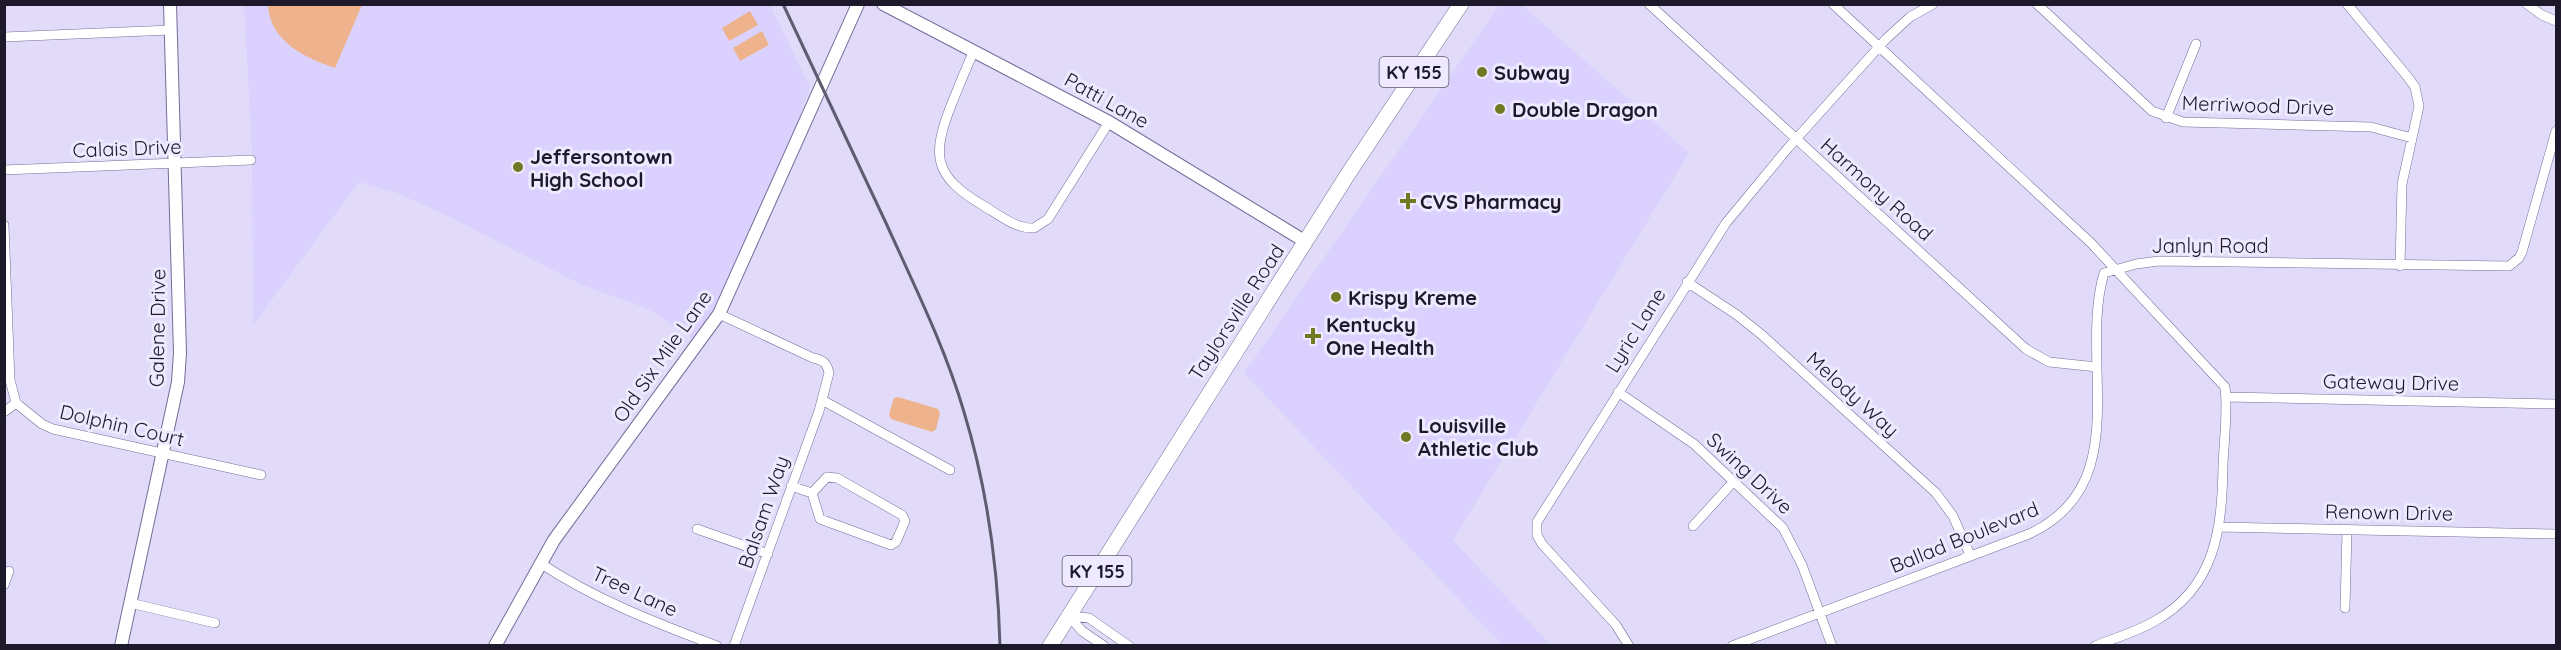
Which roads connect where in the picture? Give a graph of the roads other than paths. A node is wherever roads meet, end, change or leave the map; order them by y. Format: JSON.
{"nodes":[{"id":1,"x":170,"y":4,"type":"edge"},
{"id":2,"x":858,"y":4,"type":"edge"},
{"id":3,"x":883,"y":4,"type":"edge"},
{"id":4,"x":1461,"y":4,"type":"edge"},
{"id":5,"x":1649,"y":4,"type":"edge"},
{"id":6,"x":1833,"y":4,"type":"edge"},
{"id":7,"x":1933,"y":4,"type":"edge"},
{"id":8,"x":2037,"y":4,"type":"edge"},
{"id":9,"x":2347,"y":4,"type":"edge"},
{"id":10,"x":2527,"y":4,"type":"edge"},
{"id":11,"x":2556,"y":21,"type":"edge"},
{"id":12,"x":171,"y":30,"type":"junction"},
{"id":13,"x":4,"y":36,"type":"edge"},
{"id":14,"x":2196,"y":44,"type":"dead end"},
{"id":15,"x":1879,"y":47,"type":"junction"},
{"id":16,"x":974,"y":51,"type":"junction"},
{"id":17,"x":2166,"y":118,"type":"junction"},
{"id":18,"x":1110,"y":122,"type":"junction"},
{"id":19,"x":2556,"y":130,"type":"edge"},
{"id":20,"x":2412,"y":138,"type":"junction"},
{"id":21,"x":1796,"y":139,"type":"junction"},
{"id":22,"x":251,"y":160,"type":"dead end"},
{"id":23,"x":175,"y":165,"type":"junction"},
{"id":24,"x":4,"y":170,"type":"edge"},
{"id":25,"x":4,"y":225,"type":"edge"},
{"id":26,"x":1306,"y":242,"type":"junction"},
{"id":27,"x":2400,"y":266,"type":"junction"},
{"id":28,"x":2115,"y":269,"type":"junction"},
{"id":29,"x":1687,"y":282,"type":"junction"},
{"id":30,"x":719,"y":314,"type":"junction"},
{"id":31,"x":2097,"y":367,"type":"junction"},
{"id":32,"x":1618,"y":392,"type":"junction"},
{"id":33,"x":823,"y":395,"type":"junction"},
{"id":34,"x":2226,"y":397,"type":"junction"},
{"id":35,"x":16,"y":403,"type":"junction"},
{"id":36,"x":2556,"y":404,"type":"edge"},
{"id":37,"x":4,"y":412,"type":"edge"},
{"id":38,"x":164,"y":454,"type":"junction"},
{"id":39,"x":950,"y":470,"type":"dead end"},
{"id":40,"x":261,"y":476,"type":"dead end"},
{"id":41,"x":1735,"y":480,"type":"junction"},
{"id":42,"x":791,"y":486,"type":"junction"},
{"id":43,"x":812,"y":493,"type":"junction"},
{"id":44,"x":1693,"y":526,"type":"dead end"},
{"id":45,"x":2220,"y":527,"type":"junction"},
{"id":46,"x":697,"y":529,"type":"dead end"},
{"id":47,"x":2347,"y":530,"type":"junction"},
{"id":48,"x":2556,"y":534,"type":"edge"},
{"id":49,"x":768,"y":554,"type":"junction"},
{"id":50,"x":1970,"y":555,"type":"junction"},
{"id":51,"x":540,"y":563,"type":"junction"},
{"id":52,"x":9,"y":571,"type":"dead end"},
{"id":53,"x":4,"y":585,"type":"edge"},
{"id":54,"x":130,"y":603,"type":"junction"},
{"id":55,"x":2346,"y":608,"type":"dead end"},
{"id":56,"x":1820,"y":612,"type":"junction"},
{"id":57,"x":1069,"y":616,"type":"junction"},
{"id":58,"x":215,"y":622,"type":"dead end"},
{"id":59,"x":121,"y":645,"type":"edge"},
{"id":60,"x":495,"y":645,"type":"edge"},
{"id":61,"x":717,"y":645,"type":"edge"},
{"id":62,"x":734,"y":645,"type":"edge"},
{"id":63,"x":1050,"y":645,"type":"edge"},
{"id":64,"x":1104,"y":645,"type":"edge"},
{"id":65,"x":1129,"y":645,"type":"edge"},
{"id":66,"x":1629,"y":645,"type":"edge"},
{"id":67,"x":1732,"y":645,"type":"edge"},
{"id":68,"x":1832,"y":645,"type":"edge"},
{"id":69,"x":2095,"y":645,"type":"edge"}],
"edges":[{"from":1,"to":12,"type":"street","name":"Galene Drive"},
{"from":2,"to":30,"type":"street","name":"Old Six Mile Lane"},
{"from":3,"to":16,"type":"street","name":"Patti Lane"},
{"from":4,"to":26,"type":"main road","name":"Taylorsville Road","number":"KY 155"},
{"from":5,"to":21,"type":"street","name":"Harmony Road"},
{"from":6,"to":15,"type":"street"},
{"from":7,"to":15,"type":"street","name":"Lyric Lane"},
{"from":8,"to":17,"type":"street","name":"Merriwood Drive"},
{"from":9,"to":20,"type":"street"},
{"from":10,"to":11,"type":"street"},
{"from":12,"to":13,"type":"street"},
{"from":12,"to":23,"type":"street","name":"Galene Drive"},
{"from":14,"to":17,"type":"street"},
{"from":15,"to":21,"type":"street","name":"Lyric Lane"},
{"from":15,"to":28,"type":"street"},
{"from":16,"to":18,"type":"street","name":"Patti Lane"},
{"from":16,"to":18,"type":"street"},
{"from":17,"to":20,"type":"street","name":"Merriwood Drive"},
{"from":18,"to":26,"type":"street","name":"Patti Lane"},
{"from":19,"to":27,"type":"street","name":"Janlyn Road"},
{"from":20,"to":27,"type":"street"},
{"from":21,"to":29,"type":"street","name":"Lyric Lane"},
{"from":21,"to":31,"type":"street","name":"Harmony Road"},
{"from":22,"to":23,"type":"street","name":"Calais Drive"},
{"from":23,"to":24,"type":"street","name":"Calais Drive"},
{"from":23,"to":38,"type":"street","name":"Galene Drive"},
{"from":25,"to":35,"type":"street"},
{"from":26,"to":57,"type":"main road","name":"Taylorsville Road","number":"KY 155"},
{"from":27,"to":28,"type":"street","name":"Janlyn Road"},
{"from":28,"to":31,"type":"street","name":"Ballad Boulevard"},
{"from":28,"to":34,"type":"street"},
{"from":29,"to":32,"type":"street","name":"Lyric Lane"},
{"from":29,"to":50,"type":"street","name":"Melody Way"},
{"from":30,"to":33,"type":"street"},
{"from":30,"to":51,"type":"street","name":"Old Six Mile Lane"},
{"from":31,"to":50,"type":"street","name":"Ballad Boulevard"},
{"from":32,"to":41,"type":"street","name":"Swing Drive"},
{"from":32,"to":66,"type":"street","name":"Lyric Lane"},
{"from":33,"to":39,"type":"street"},
{"from":33,"to":42,"type":"street","name":"Balsam Way"},
{"from":34,"to":36,"type":"street","name":"Gateway Drive"},
{"from":34,"to":45,"type":"street"},
{"from":35,"to":37,"type":"street"},
{"from":35,"to":38,"type":"street","name":"Dolphin Court"},
{"from":38,"to":40,"type":"street","name":"Dolphin Court"},
{"from":38,"to":54,"type":"street","name":"Galene Drive"},
{"from":41,"to":44,"type":"street"},
{"from":41,"to":56,"type":"street","name":"Swing Drive"},
{"from":42,"to":43,"type":"street"},
{"from":42,"to":49,"type":"street","name":"Balsam Way"},
{"from":43,"to":43,"type":"street"},
{"from":45,"to":47,"type":"street","name":"Renown Drive"},
{"from":45,"to":69,"type":"street"},
{"from":46,"to":49,"type":"street"},
{"from":47,"to":48,"type":"street","name":"Renown Drive"},
{"from":47,"to":55,"type":"street"},
{"from":49,"to":62,"type":"street","name":"Balsam Way"},
{"from":50,"to":56,"type":"street","name":"Ballad Boulevard"},
{"from":51,"to":60,"type":"street","name":"Old Six Mile Lane"},
{"from":51,"to":61,"type":"street","name":"Tree Lane"},
{"from":52,"to":53,"type":"street"},
{"from":54,"to":58,"type":"street"},
{"from":54,"to":59,"type":"street","name":"Galene Drive"},
{"from":56,"to":67,"type":"street","name":"Ballad Boulevard"},
{"from":56,"to":68,"type":"street","name":"Swing Drive"},
{"from":57,"to":63,"type":"main road","name":"Taylorsville Road","number":"KY 155"},
{"from":57,"to":64,"type":"street"},
{"from":57,"to":65,"type":"street"}]}
